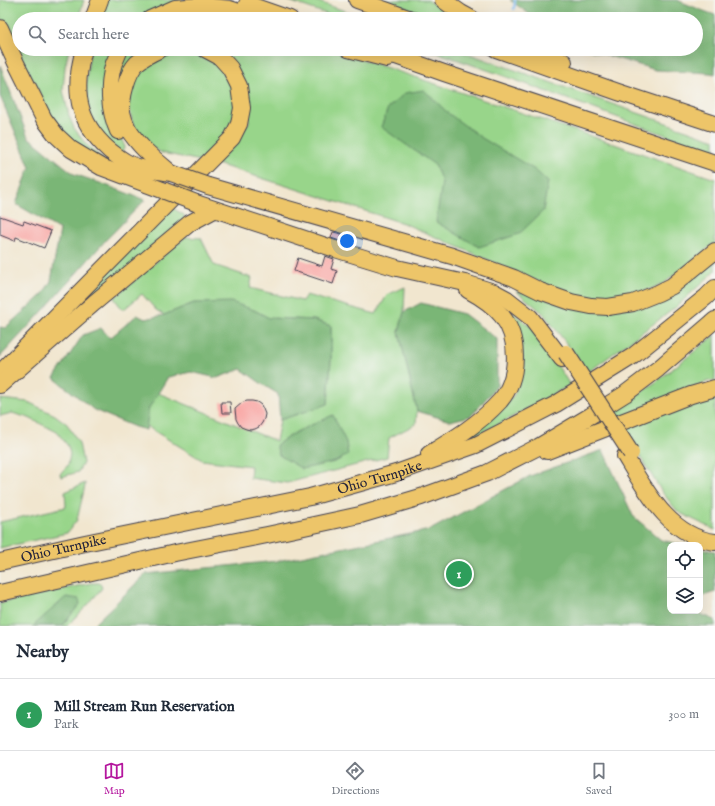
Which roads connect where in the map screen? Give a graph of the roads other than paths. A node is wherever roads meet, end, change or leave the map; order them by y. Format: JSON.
{"nodes":[{"id":1,"x":91,"y":0,"type":"edge"},
{"id":2,"x":100,"y":0,"type":"edge"},
{"id":3,"x":236,"y":0,"type":"edge"},
{"id":4,"x":357,"y":0,"type":"edge"},
{"id":5,"x":443,"y":0,"type":"edge"},
{"id":6,"x":87,"y":12,"type":"edge"},
{"id":7,"x":96,"y":12,"type":"edge"},
{"id":8,"x":166,"y":12,"type":"edge"},
{"id":9,"x":239,"y":12,"type":"edge"},
{"id":10,"x":270,"y":12,"type":"edge"},
{"id":11,"x":391,"y":12,"type":"edge"},
{"id":12,"x":460,"y":12,"type":"edge"},
{"id":13,"x":0,"y":28,"type":"edge"},
{"id":14,"x":12,"y":54,"type":"edge"},
{"id":15,"x":13,"y":56,"type":"edge"},
{"id":16,"x":74,"y":56,"type":"edge"},
{"id":17,"x":82,"y":56,"type":"edge"},
{"id":18,"x":117,"y":56,"type":"edge"},
{"id":19,"x":147,"y":56,"type":"edge"},
{"id":20,"x":218,"y":56,"type":"edge"},
{"id":21,"x":374,"y":56,"type":"edge"},
{"id":22,"x":396,"y":56,"type":"edge"},
{"id":23,"x":516,"y":56,"type":"edge"},
{"id":24,"x":550,"y":56,"type":"edge"},
{"id":25,"x":444,"y":73,"type":"junction"},
{"id":26,"x":618,"y":92,"type":"junction"},
{"id":27,"x":715,"y":124,"type":"edge"},
{"id":28,"x":715,"y":164,"type":"edge"},
{"id":29,"x":171,"y":173,"type":"junction"},
{"id":30,"x":148,"y":185,"type":"junction"},
{"id":31,"x":214,"y":210,"type":"junction"},
{"id":32,"x":715,"y":251,"type":"edge"},
{"id":33,"x":452,"y":256,"type":"junction"},
{"id":34,"x":449,"y":280,"type":"junction"},
{"id":35,"x":715,"y":288,"type":"edge"},
{"id":36,"x":715,"y":320,"type":"edge"},
{"id":37,"x":564,"y":356,"type":"junction"},
{"id":38,"x":0,"y":373,"type":"edge"},
{"id":39,"x":0,"y":385,"type":"edge"},
{"id":40,"x":715,"y":388,"type":"edge"},
{"id":41,"x":628,"y":454,"type":"junction"},
{"id":42,"x":396,"y":473,"type":"junction"},
{"id":43,"x":487,"y":473,"type":"junction"},
{"id":44,"x":715,"y":535,"type":"edge"},
{"id":45,"x":715,"y":542,"type":"edge"},
{"id":46,"x":0,"y":562,"type":"edge"},
{"id":47,"x":0,"y":593,"type":"edge"}],
"edges":[{"from":1,"to":6,"type":"highway"},
{"from":2,"to":7,"type":"highway"},
{"from":3,"to":10,"type":"highway"},
{"from":4,"to":11,"type":"highway"},
{"from":5,"to":12,"type":"highway"},
{"from":8,"to":9,"type":"highway"},
{"from":13,"to":14,"type":"highway"},
{"from":15,"to":30,"type":"highway"},
{"from":16,"to":30,"type":"highway"},
{"from":17,"to":29,"type":"highway"},
{"from":18,"to":29,"type":"highway"},
{"from":19,"to":29,"type":"highway"},
{"from":20,"to":38,"type":"highway"},
{"from":21,"to":25,"type":"highway"},
{"from":22,"to":25,"type":"highway"},
{"from":23,"to":26,"type":"highway"},
{"from":24,"to":26,"type":"highway"},
{"from":25,"to":28,"type":"highway"},
{"from":26,"to":27,"type":"highway"},
{"from":29,"to":33,"type":"highway","bridge":true},
{"from":30,"to":31,"type":"highway","bridge":true},
{"from":31,"to":34,"type":"highway"},
{"from":31,"to":39,"type":"highway"},
{"from":32,"to":33,"type":"highway"},
{"from":33,"to":37,"type":"highway"},
{"from":34,"to":37,"type":"highway"},
{"from":34,"to":42,"type":"highway"},
{"from":35,"to":42,"type":"highway","name":"Ohio Turnpike"},
{"from":36,"to":43,"type":"highway","name":"Ohio Turnpike"},
{"from":37,"to":41,"type":"highway","bridge":true},
{"from":40,"to":43,"type":"highway"},
{"from":41,"to":44,"type":"highway"},
{"from":41,"to":45,"type":"highway"},
{"from":42,"to":46,"type":"highway","name":"Ohio Turnpike"},
{"from":43,"to":47,"type":"highway","name":"Ohio Turnpike"}]}
